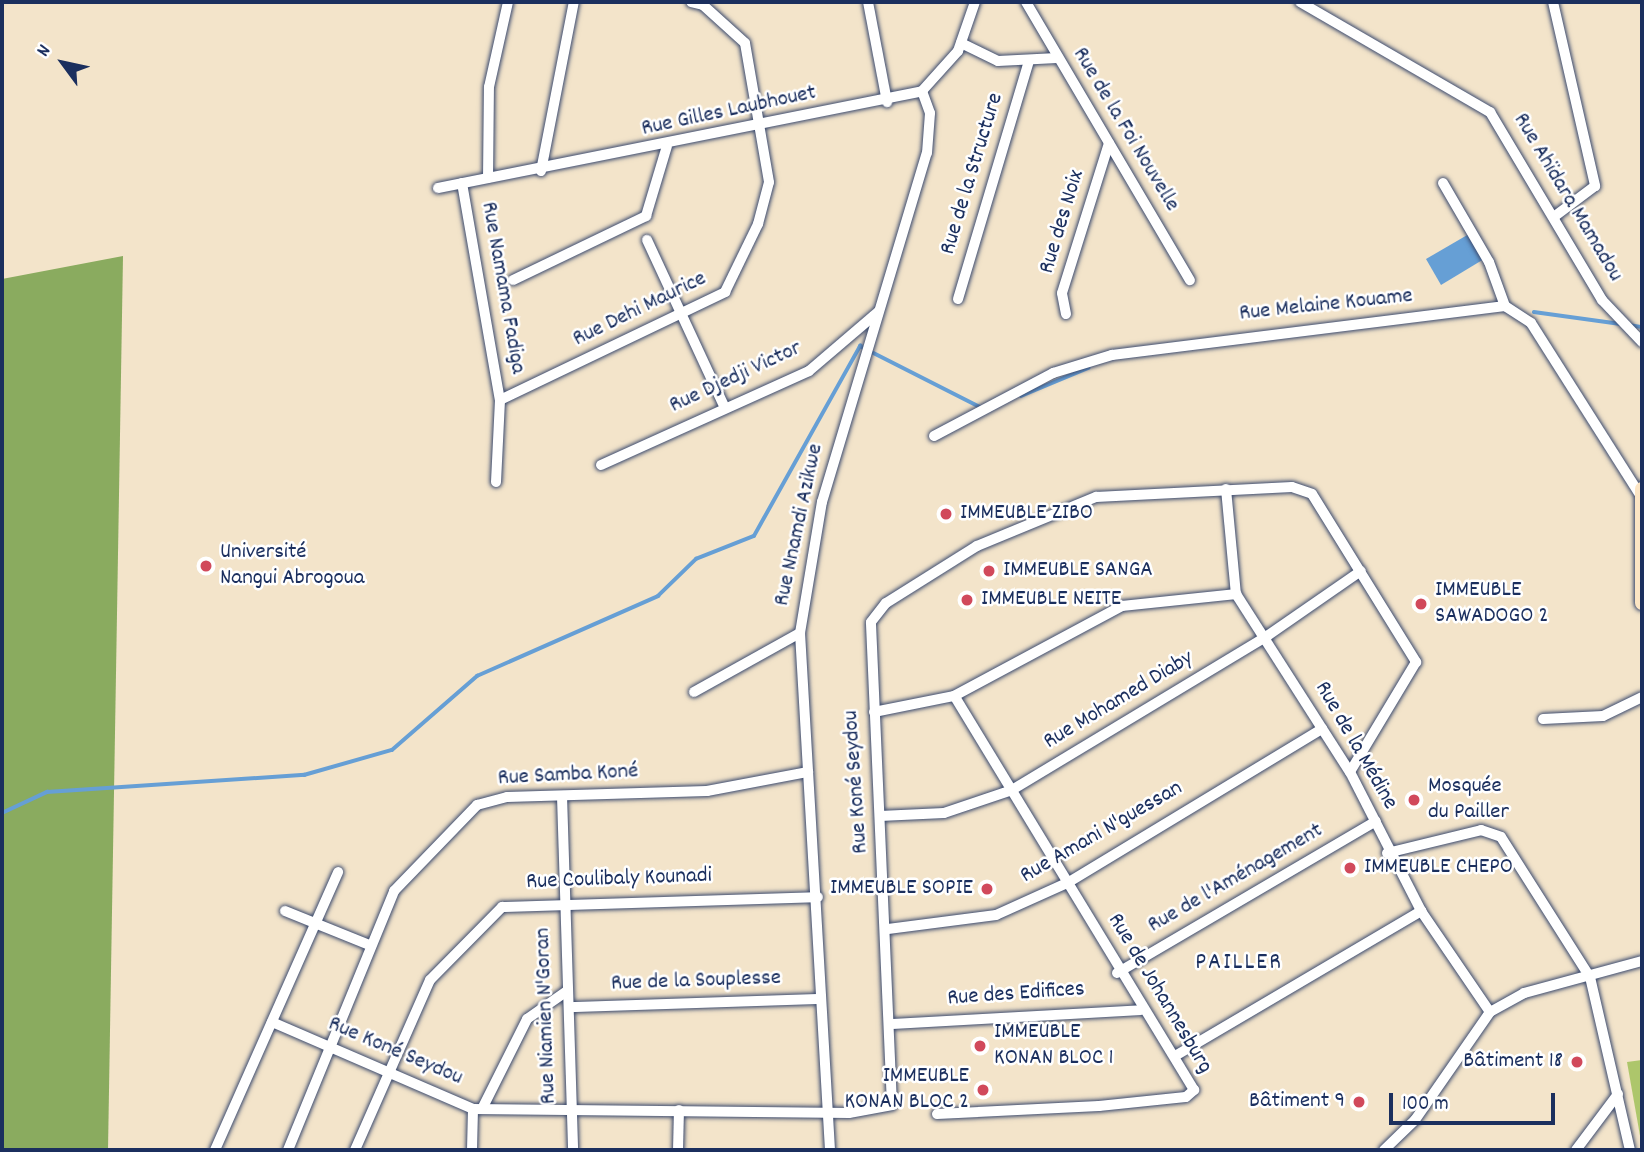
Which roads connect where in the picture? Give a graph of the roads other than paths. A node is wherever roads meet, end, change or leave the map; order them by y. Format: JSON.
{"nodes":[{"id":1,"x":508,"y":2,"type":"edge"},
{"id":2,"x":574,"y":2,"type":"edge"},
{"id":3,"x":691,"y":2,"type":"edge"},
{"id":4,"x":869,"y":2,"type":"edge"},
{"id":5,"x":975,"y":2,"type":"edge"},
{"id":6,"x":1026,"y":2,"type":"edge"},
{"id":7,"x":1300,"y":2,"type":"edge"},
{"id":8,"x":1553,"y":2,"type":"edge"},
{"id":9,"x":961,"y":43,"type":"junction"},
{"id":10,"x":1057,"y":58,"type":"junction"},
{"id":11,"x":1029,"y":61,"type":"junction"},
{"id":12,"x":922,"y":91,"type":"junction"},
{"id":13,"x":887,"y":102,"type":"junction"},
{"id":14,"x":762,"y":125,"type":"junction"},
{"id":15,"x":1109,"y":143,"type":"junction"},
{"id":16,"x":667,"y":146,"type":"junction"},
{"id":17,"x":541,"y":171,"type":"junction"},
{"id":18,"x":488,"y":178,"type":"junction"},
{"id":19,"x":462,"y":183,"type":"junction"},
{"id":20,"x":1443,"y":183,"type":"dead end"},
{"id":21,"x":438,"y":188,"type":"dead end"},
{"id":22,"x":1555,"y":216,"type":"junction"},
{"id":23,"x":647,"y":240,"type":"dead end"},
{"id":24,"x":513,"y":280,"type":"dead end"},
{"id":25,"x":1191,"y":280,"type":"dead end"},
{"id":26,"x":958,"y":299,"type":"dead end"},
{"id":27,"x":1505,"y":306,"type":"junction"},
{"id":28,"x":878,"y":312,"type":"junction"},
{"id":29,"x":683,"y":314,"type":"junction"},
{"id":30,"x":1066,"y":314,"type":"dead end"},
{"id":31,"x":1642,"y":342,"type":"edge"},
{"id":32,"x":500,"y":400,"type":"junction"},
{"id":33,"x":725,"y":408,"type":"junction"},
{"id":34,"x":934,"y":436,"type":"dead end"},
{"id":35,"x":601,"y":465,"type":"dead end"},
{"id":36,"x":496,"y":482,"type":"dead end"},
{"id":37,"x":1226,"y":489,"type":"junction"},
{"id":38,"x":1642,"y":492,"type":"edge"},
{"id":39,"x":1361,"y":570,"type":"junction"},
{"id":40,"x":1236,"y":594,"type":"junction"},
{"id":41,"x":1642,"y":603,"type":"edge"},
{"id":42,"x":800,"y":633,"type":"junction"},
{"id":43,"x":1267,"y":636,"type":"junction"},
{"id":44,"x":694,"y":692,"type":"dead end"},
{"id":45,"x":954,"y":696,"type":"junction"},
{"id":46,"x":1642,"y":697,"type":"edge"},
{"id":47,"x":874,"y":712,"type":"junction"},
{"id":48,"x":1543,"y":719,"type":"dead end"},
{"id":49,"x":1322,"y":729,"type":"junction"},
{"id":50,"x":808,"y":772,"type":"junction"},
{"id":51,"x":1350,"y":772,"type":"junction"},
{"id":52,"x":1012,"y":790,"type":"junction"},
{"id":53,"x":562,"y":796,"type":"junction"},
{"id":54,"x":880,"y":817,"type":"junction"},
{"id":55,"x":1376,"y":821,"type":"junction"},
{"id":56,"x":1387,"y":853,"type":"junction"},
{"id":57,"x":338,"y":872,"type":"dead end"},
{"id":58,"x":1069,"y":881,"type":"junction"},
{"id":59,"x":818,"y":897,"type":"junction"},
{"id":60,"x":564,"y":903,"type":"junction"},
{"id":61,"x":285,"y":911,"type":"dead end"},
{"id":62,"x":1421,"y":911,"type":"junction"},
{"id":63,"x":317,"y":924,"type":"junction"},
{"id":64,"x":888,"y":929,"type":"junction"},
{"id":65,"x":369,"y":945,"type":"junction"},
{"id":66,"x":1642,"y":961,"type":"edge"},
{"id":67,"x":1117,"y":973,"type":"junction"},
{"id":68,"x":1590,"y":977,"type":"junction"},
{"id":69,"x":567,"y":991,"type":"junction"},
{"id":70,"x":820,"y":999,"type":"junction"},
{"id":71,"x":573,"y":1007,"type":"junction"},
{"id":72,"x":1141,"y":1010,"type":"junction"},
{"id":73,"x":1490,"y":1012,"type":"junction"},
{"id":74,"x":272,"y":1022,"type":"junction"},
{"id":75,"x":893,"y":1024,"type":"junction"},
{"id":76,"x":328,"y":1046,"type":"junction"},
{"id":77,"x":1175,"y":1056,"type":"junction"},
{"id":78,"x":387,"y":1071,"type":"junction"},
{"id":79,"x":1618,"y":1094,"type":"junction"},
{"id":80,"x":477,"y":1109,"type":"junction"},
{"id":81,"x":826,"y":1109,"type":"junction"},
{"id":82,"x":678,"y":1110,"type":"junction"},
{"id":83,"x":572,"y":1112,"type":"junction"},
{"id":84,"x":937,"y":1114,"type":"dead end"},
{"id":85,"x":215,"y":1150,"type":"edge"},
{"id":86,"x":288,"y":1150,"type":"edge"},
{"id":87,"x":355,"y":1150,"type":"edge"},
{"id":88,"x":472,"y":1150,"type":"edge"},
{"id":89,"x":573,"y":1150,"type":"edge"},
{"id":90,"x":678,"y":1150,"type":"edge"},
{"id":91,"x":830,"y":1150,"type":"edge"},
{"id":92,"x":1384,"y":1150,"type":"edge"},
{"id":93,"x":1576,"y":1150,"type":"edge"},
{"id":94,"x":1630,"y":1150,"type":"edge"}],
"edges":[{"from":1,"to":18,"type":"street"},
{"from":2,"to":17,"type":"street"},
{"from":3,"to":14,"type":"street","name":"Rue Dehi Maurice"},
{"from":4,"to":13,"type":"street"},
{"from":5,"to":9,"type":"street","name":"Rue Gilles Laubhouet"},
{"from":6,"to":10,"type":"street","name":"Rue de la Foi Nouvelle"},
{"from":7,"to":22,"type":"street","name":"Rue Ahïdara Mamadou"},
{"from":8,"to":22,"type":"street"},
{"from":9,"to":11,"type":"street"},
{"from":9,"to":12,"type":"street","name":"Rue Gilles Laubhouet"},
{"from":10,"to":11,"type":"street"},
{"from":10,"to":15,"type":"street","name":"Rue de la Foi Nouvelle"},
{"from":11,"to":26,"type":"street","name":"Rue de la Structure"},
{"from":12,"to":13,"type":"street","name":"Rue Gilles Laubhouet"},
{"from":12,"to":28,"type":"street","name":"Rue Nnamdi Azikwe"},
{"from":13,"to":14,"type":"street","name":"Rue Gilles Laubhouet"},
{"from":14,"to":16,"type":"street","name":"Rue Gilles Laubhouet"},
{"from":14,"to":29,"type":"street","name":"Rue Dehi Maurice"},
{"from":15,"to":25,"type":"street","name":"Rue de la Foi Nouvelle"},
{"from":15,"to":30,"type":"street","name":"Rue des Noix"},
{"from":16,"to":17,"type":"street","name":"Rue Gilles Laubhouet"},
{"from":16,"to":24,"type":"street"},
{"from":17,"to":18,"type":"street","name":"Rue Gilles Laubhouet"},
{"from":18,"to":19,"type":"street","name":"Rue Gilles Laubhouet"},
{"from":19,"to":21,"type":"street","name":"Rue Gilles Laubhouet"},
{"from":19,"to":32,"type":"street","name":"Rue Namama Fadiga"},
{"from":20,"to":27,"type":"street"},
{"from":22,"to":31,"type":"street","name":"Rue Ahïdara Mamadou"},
{"from":23,"to":29,"type":"street"},
{"from":27,"to":34,"type":"street","name":"Rue Melaine Kouame"},
{"from":27,"to":38,"type":"street"},
{"from":28,"to":33,"type":"street","name":"Rue Djedji Victor"},
{"from":28,"to":42,"type":"street","name":"Rue Nnamdi Azikwe"},
{"from":29,"to":32,"type":"street","name":"Rue Dehi Maurice"},
{"from":29,"to":33,"type":"street"},
{"from":32,"to":36,"type":"street"},
{"from":33,"to":35,"type":"street","name":"Rue Djedji Victor"},
{"from":37,"to":39,"type":"street","name":"Rue Koné Seydou"},
{"from":37,"to":40,"type":"street"},
{"from":37,"to":47,"type":"street","name":"Rue Koné Seydou"},
{"from":38,"to":41,"type":"main road"},
{"from":39,"to":43,"type":"street","name":"Rue Mohamed Diaby"},
{"from":39,"to":51,"type":"street","name":"Rue Koné Seydou"},
{"from":40,"to":43,"type":"street","name":"Rue de la Médine"},
{"from":40,"to":45,"type":"street"},
{"from":42,"to":44,"type":"street"},
{"from":42,"to":50,"type":"street","name":"Rue Nnamdi Azikwe"},
{"from":43,"to":49,"type":"street","name":"Rue de la Médine"},
{"from":43,"to":52,"type":"street","name":"Rue Mohamed Diaby"},
{"from":45,"to":47,"type":"street"},
{"from":45,"to":52,"type":"street","name":"Rue de Johannesburg"},
{"from":46,"to":48,"type":"street"},
{"from":47,"to":54,"type":"street","name":"Rue Koné Seydou"},
{"from":49,"to":51,"type":"street","name":"Rue de la Médine"},
{"from":49,"to":58,"type":"street","name":"Rue Amani N'guessan"},
{"from":50,"to":53,"type":"street","name":"Rue Samba Koné"},
{"from":50,"to":59,"type":"street","name":"Rue Nnamdi Azikwe"},
{"from":51,"to":55,"type":"street","name":"Rue de la Médine"},
{"from":52,"to":54,"type":"street","name":"Rue Mohamed Diaby"},
{"from":52,"to":58,"type":"street","name":"Rue de Johannesburg"},
{"from":53,"to":60,"type":"street","name":"Rue Niamien N'Goran"},
{"from":53,"to":65,"type":"street","name":"Rue Samba Koné"},
{"from":54,"to":64,"type":"street","name":"Rue Koné Seydou"},
{"from":55,"to":56,"type":"street","name":"Rue de la Médine"},
{"from":55,"to":67,"type":"street","name":"Rue de l'Aménagement"},
{"from":56,"to":62,"type":"street","name":"Rue de la Médine"},
{"from":56,"to":68,"type":"street"},
{"from":57,"to":63,"type":"street"},
{"from":58,"to":64,"type":"street","name":"Rue Amani N'guessan"},
{"from":58,"to":67,"type":"street","name":"Rue de Johannesburg"},
{"from":59,"to":60,"type":"street","name":"Rue Coulibaly Kounadi"},
{"from":59,"to":70,"type":"street","name":"Rue Nnamdi Azikwe"},
{"from":60,"to":69,"type":"street","name":"Rue Niamien N'Goran"},
{"from":60,"to":78,"type":"street","name":"Rue Coulibaly Kounadi"},
{"from":61,"to":63,"type":"street"},
{"from":62,"to":73,"type":"street","name":"Rue de la Médine"},
{"from":62,"to":77,"type":"street"},
{"from":63,"to":65,"type":"street"},
{"from":63,"to":74,"type":"street"},
{"from":64,"to":75,"type":"street","name":"Rue Koné Seydou"},
{"from":65,"to":76,"type":"street","name":"Rue Samba Koné"},
{"from":66,"to":68,"type":"street"},
{"from":67,"to":72,"type":"street","name":"Rue de Johannesburg"},
{"from":68,"to":73,"type":"street"},
{"from":68,"to":79,"type":"street"},
{"from":69,"to":71,"type":"street","name":"Rue Niamien N'Goran"},
{"from":69,"to":80,"type":"street"},
{"from":70,"to":71,"type":"street","name":"Rue de la Souplesse"},
{"from":70,"to":81,"type":"street","name":"Rue Nnamdi Azikwe"},
{"from":71,"to":83,"type":"street","name":"Rue Niamien N'Goran"},
{"from":72,"to":75,"type":"street","name":"Rue des Edifices"},
{"from":72,"to":77,"type":"street","name":"Rue de Johannesburg"},
{"from":73,"to":92,"type":"street"},
{"from":74,"to":76,"type":"street","name":"Rue Koné Seydou"},
{"from":74,"to":85,"type":"street"},
{"from":75,"to":81,"type":"street","name":"Rue Koné Seydou"},
{"from":76,"to":78,"type":"street","name":"Rue Koné Seydou"},
{"from":76,"to":86,"type":"street","name":"Rue Samba Koné"},
{"from":77,"to":84,"type":"street","name":"Rue de Johannesburg"},
{"from":78,"to":80,"type":"street","name":"Rue Koné Seydou"},
{"from":78,"to":87,"type":"street","name":"Rue Coulibaly Kounadi"},
{"from":79,"to":93,"type":"street"},
{"from":79,"to":94,"type":"street"},
{"from":80,"to":83,"type":"street","name":"Rue Koné Seydou"},
{"from":80,"to":88,"type":"street"},
{"from":81,"to":82,"type":"street","name":"Rue Koné Seydou"},
{"from":81,"to":91,"type":"street","name":"Rue Nnamdi Azikwe"},
{"from":82,"to":83,"type":"street","name":"Rue Koné Seydou"},
{"from":82,"to":90,"type":"street"},
{"from":83,"to":89,"type":"street","name":"Rue Niamien N'Goran"}]}
